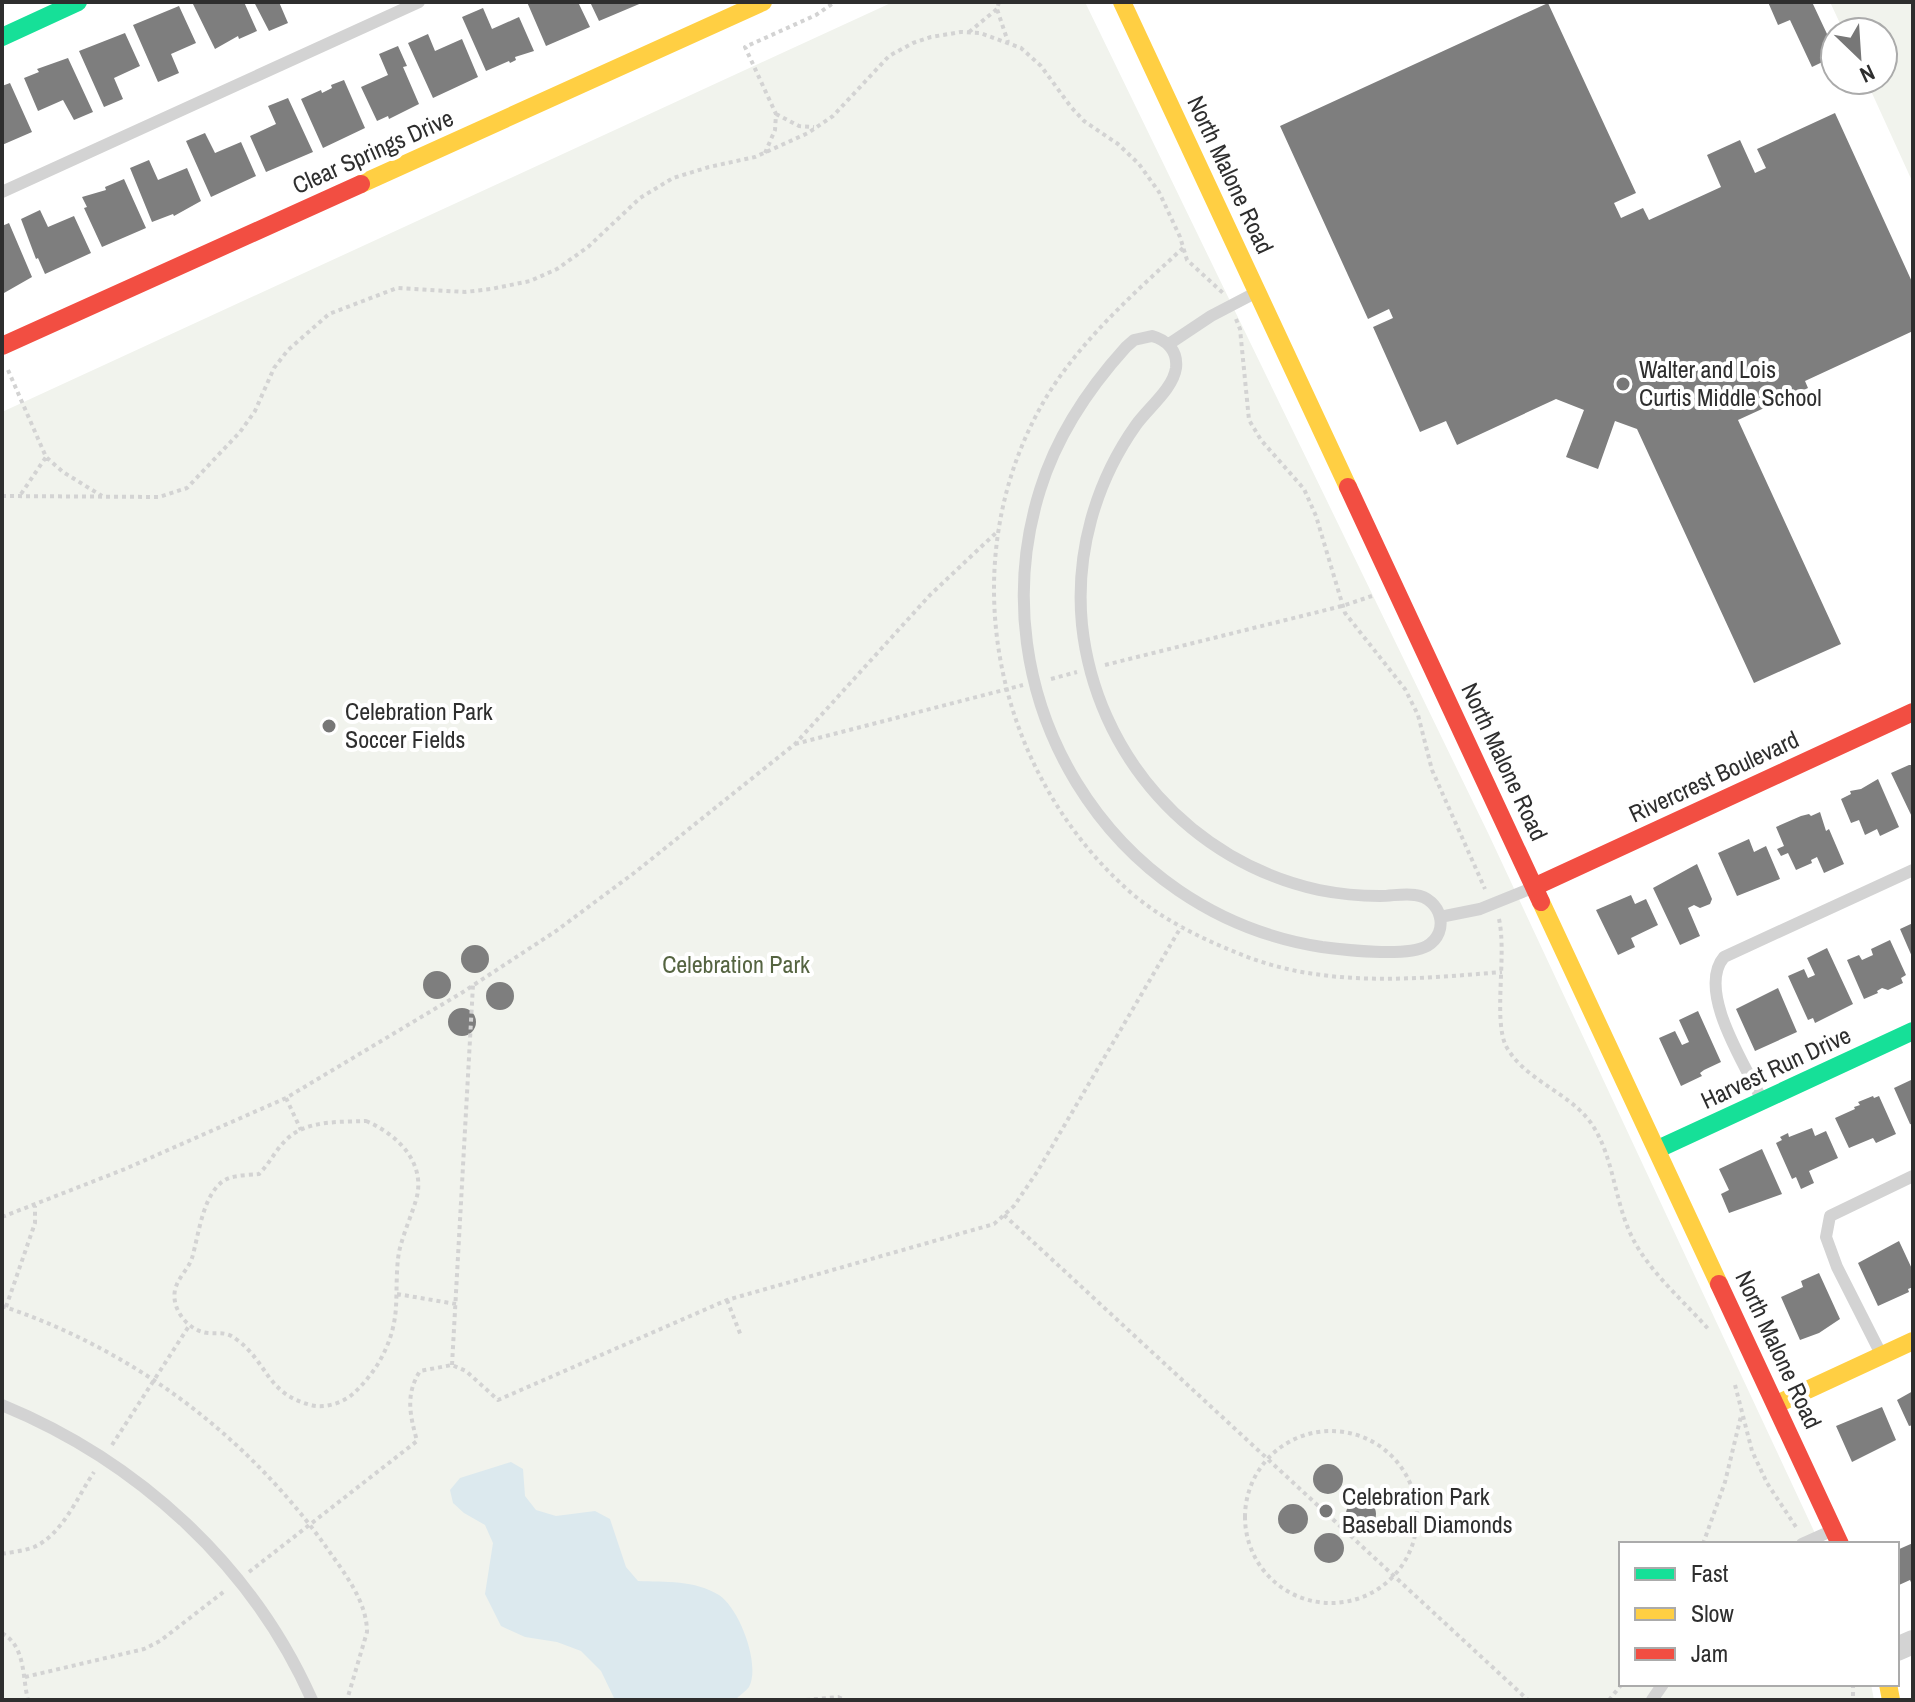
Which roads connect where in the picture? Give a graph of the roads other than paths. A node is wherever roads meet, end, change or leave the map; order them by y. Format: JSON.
{"nodes":[{"id":1,"x":78,"y":2,"type":"edge"},
{"id":2,"x":419,"y":2,"type":"edge"},
{"id":3,"x":763,"y":2,"type":"edge"},
{"id":4,"x":1122,"y":2,"type":"edge"},
{"id":5,"x":2,"y":37,"type":"edge"},
{"id":6,"x":2,"y":192,"type":"edge"},
{"id":7,"x":1258,"y":292,"type":"junction"},
{"id":8,"x":1169,"y":344,"type":"junction"},
{"id":9,"x":2,"y":346,"type":"edge"},
{"id":10,"x":1913,"y":712,"type":"edge"},
{"id":11,"x":1913,"y":870,"type":"edge"},
{"id":12,"x":1536,"y":886,"type":"junction"},
{"id":13,"x":1440,"y":917,"type":"junction"},
{"id":14,"x":1913,"y":1031,"type":"edge"},
{"id":15,"x":1763,"y":1101,"type":"junction"},
{"id":16,"x":1658,"y":1149,"type":"junction"},
{"id":17,"x":1913,"y":1176,"type":"edge"},
{"id":18,"x":1913,"y":1341,"type":"edge"},
{"id":19,"x":1881,"y":1356,"type":"junction"},
{"id":20,"x":1777,"y":1404,"type":"junction"},
{"id":21,"x":2,"y":1405,"type":"edge"},
{"id":22,"x":1837,"y":1537,"type":"edge"},
{"id":23,"x":1810,"y":1542,"type":"edge"},
{"id":24,"x":312,"y":1700,"type":"edge"}],
"edges":[{"from":1,"to":5,"type":"street"},
{"from":2,"to":6,"type":"lane"},
{"from":3,"to":9,"type":"street","name":"Clear Springs Drive"},
{"from":4,"to":7,"type":"street","name":"North Malone Road"},
{"from":7,"to":8,"type":"lane"},
{"from":7,"to":12,"type":"street","name":"North Malone Road"},
{"from":8,"to":13,"type":"lane"},
{"from":8,"to":13,"type":"lane"},
{"from":10,"to":12,"type":"street","name":"Rivercrest Boulevard"},
{"from":11,"to":15,"type":"lane"},
{"from":12,"to":13,"type":"lane"},
{"from":12,"to":16,"type":"street","name":"North Malone Road"},
{"from":14,"to":15,"type":"street","name":"Harvest Run Drive"},
{"from":15,"to":16,"type":"street","name":"Harvest Run Drive"},
{"from":16,"to":20,"type":"street","name":"North Malone Road"},
{"from":17,"to":19,"type":"lane"},
{"from":18,"to":19,"type":"street"},
{"from":19,"to":20,"type":"street"},
{"from":20,"to":22,"type":"street","name":"North Malone Road"},
{"from":21,"to":24,"type":"lane"},
{"from":22,"to":23,"type":"lane"}]}
